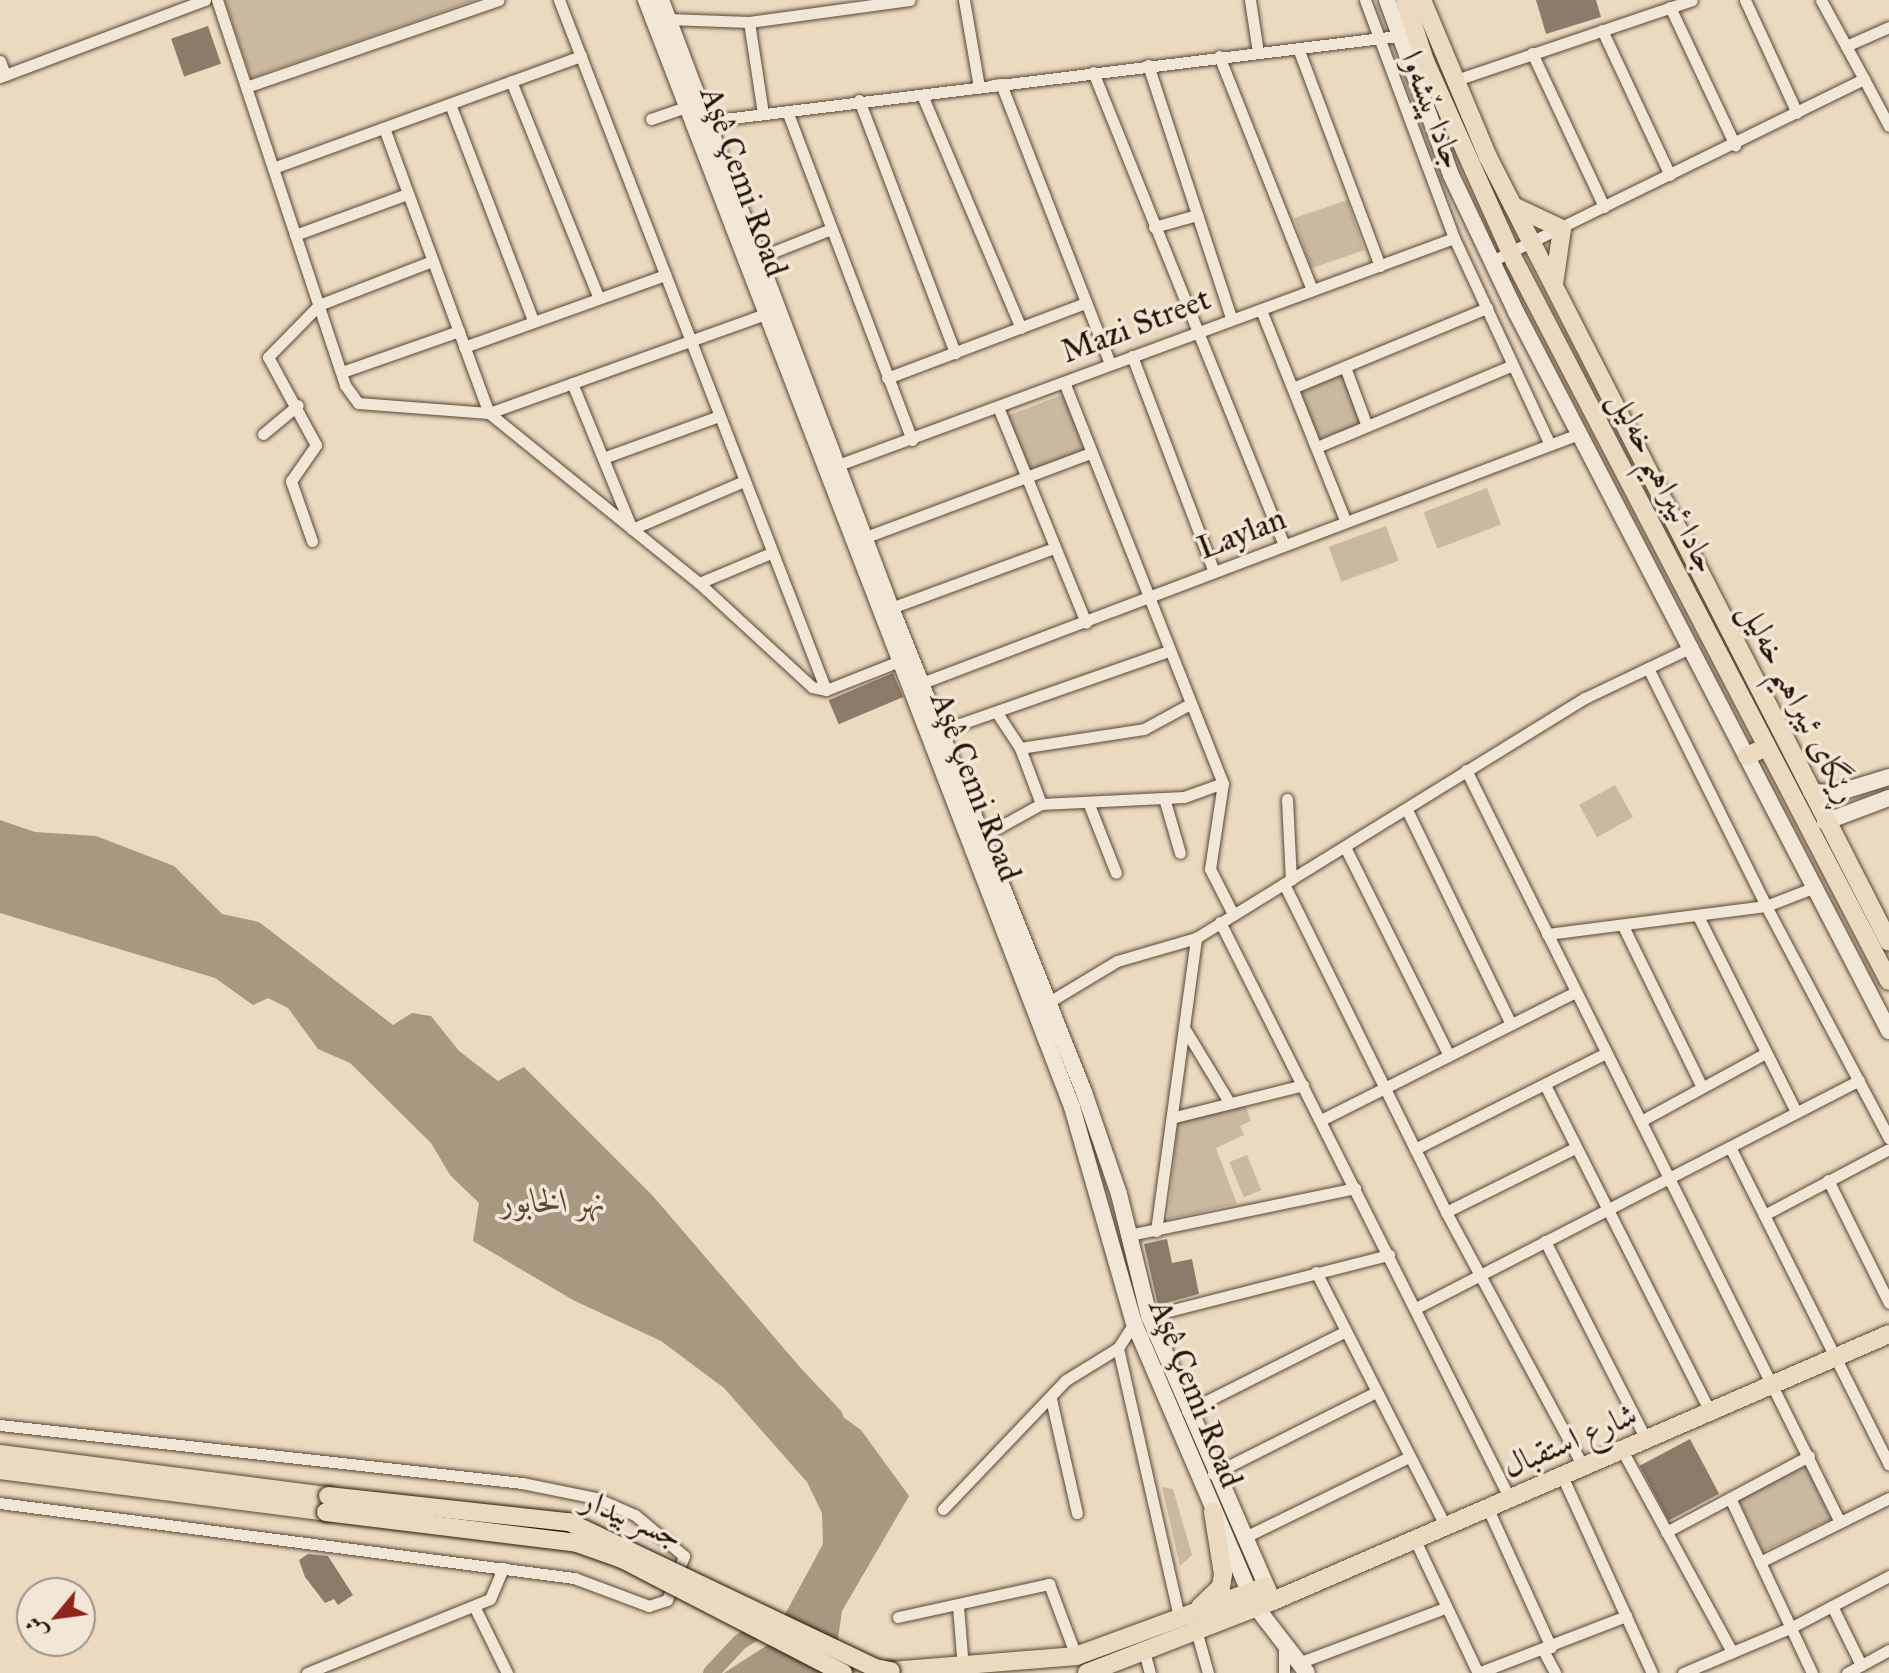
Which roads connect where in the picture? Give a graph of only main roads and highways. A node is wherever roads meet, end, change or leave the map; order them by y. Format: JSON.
{"nodes":[{"id":1,"x":646,"y":0,"type":"edge"},
{"id":2,"x":661,"y":0,"type":"edge"},
{"id":3,"x":1387,"y":0,"type":"edge"},
{"id":4,"x":1405,"y":0,"type":"edge"},
{"id":5,"x":1422,"y":0,"type":"edge"},
{"id":6,"x":695,"y":117,"type":"junction"},
{"id":7,"x":1513,"y":206,"type":"junction"},
{"id":8,"x":1554,"y":287,"type":"junction"},
{"id":9,"x":1699,"y":576,"type":"joint"},
{"id":10,"x":1766,"y":747,"type":"junction"},
{"id":11,"x":1747,"y":756,"type":"junction"},
{"id":12,"x":1889,"y":777,"type":"edge"},
{"id":13,"x":1811,"y":792,"type":"junction"},
{"id":14,"x":1889,"y":798,"type":"edge"},
{"id":15,"x":1825,"y":822,"type":"junction"},
{"id":16,"x":1889,"y":942,"type":"edge"},
{"id":17,"x":1889,"y":981,"type":"edge"},
{"id":18,"x":1889,"y":1031,"type":"edge"},
{"id":19,"x":1142,"y":1320,"type":"junction"},
{"id":20,"x":1889,"y":1334,"type":"edge"},
{"id":21,"x":0,"y":1454,"type":"edge"},
{"id":22,"x":0,"y":1470,"type":"edge"},
{"id":23,"x":327,"y":1504,"type":"junction"},
{"id":24,"x":1213,"y":1512,"type":"junction"},
{"id":25,"x":1263,"y":1601,"type":"junction"},
{"id":26,"x":1188,"y":1625,"type":"junction"},
{"id":27,"x":1304,"y":1668,"type":"edge"},
{"id":28,"x":964,"y":1670,"type":"edge"},
{"id":29,"x":843,"y":1673,"type":"edge"},
{"id":30,"x":1087,"y":1673,"type":"edge"}],
"edges":[{"from":1,"to":6,"type":"main road","name":"Aşê Çemi Road"},
{"from":2,"to":6,"type":"main road","name":"Aşê Çemi Road"},
{"from":3,"to":11,"type":"main road","name":"جادا ئیبراهیم خەلیل"},
{"from":4,"to":10,"type":"main road","name":"جادا ئیبراهیم خەلیل"},
{"from":5,"to":7,"type":"main road","name":"جادا ئیبراهیم خەلیل"},
{"from":6,"to":19,"type":"main road","name":"Aşê Çemi Road"},
{"from":6,"to":19,"type":"main road","name":"Aşê Çemi Road"},
{"from":7,"to":8,"type":"main road","name":"جادا ئیبراهیم خەلیل"},
{"from":7,"to":8,"type":"main road"},
{"from":8,"to":9,"type":"main road","name":"جادا ئیبراهیم خەلیل"},
{"from":9,"to":13,"type":"main road","name":"ڕێگای ئیبراهیم خەلیل"},
{"from":10,"to":11,"type":"main road"},
{"from":10,"to":17,"type":"main road","name":"جادا ئیبراهیم خەلیل"},
{"from":11,"to":18,"type":"main road","name":"جادا ئیبراهیم خەلیل"},
{"from":12,"to":13,"type":"main road"},
{"from":13,"to":15,"type":"main road","name":"ڕێگای ئیبراهیم خەلیل"},
{"from":14,"to":15,"type":"main road"},
{"from":15,"to":16,"type":"main road","name":"ڕێگای ئیبراهیم خەلیل"},
{"from":19,"to":24,"type":"main road","name":"Aşê Çemi Road"},
{"from":19,"to":25,"type":"main road","name":"Aşê Çemi Road"},
{"from":20,"to":25,"type":"main road","name":"شارع استقبال"},
{"from":21,"to":23,"type":"main road"},
{"from":22,"to":23,"type":"main road"},
{"from":23,"to":28,"type":"main road","name":"جسر بيدار","bridge":true},
{"from":23,"to":29,"type":"main road","name":"جسر بيدار","bridge":true},
{"from":24,"to":25,"type":"main road","name":"Aşê Çemi Road"},
{"from":24,"to":26,"type":"main road"},
{"from":25,"to":26,"type":"main road","name":"شارع استقبال"},
{"from":25,"to":27,"type":"main road"},
{"from":26,"to":28,"type":"main road"},
{"from":26,"to":30,"type":"main road"}]}
